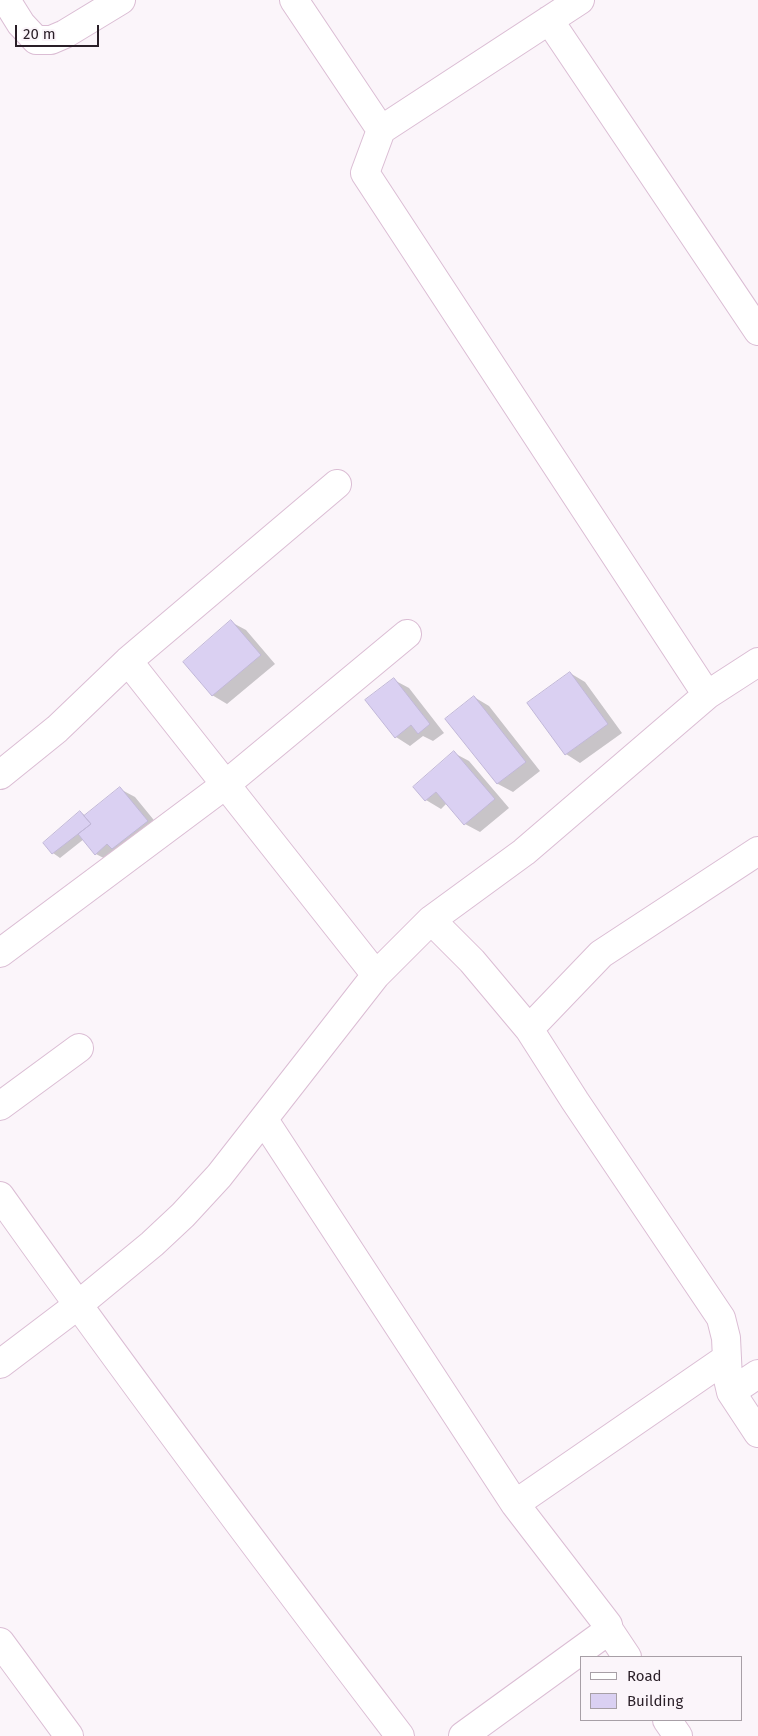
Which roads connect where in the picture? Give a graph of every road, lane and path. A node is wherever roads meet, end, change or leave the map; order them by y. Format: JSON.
{"nodes":[{"id":1,"x":6,"y":0,"type":"edge"},
{"id":2,"x":121,"y":0,"type":"edge"},
{"id":3,"x":294,"y":0,"type":"edge"},
{"id":4,"x":580,"y":0,"type":"edge"},
{"id":5,"x":549,"y":20,"type":"junction"},
{"id":6,"x":381,"y":130,"type":"junction"},
{"id":7,"x":758,"y":331,"type":"edge"},
{"id":8,"x":337,"y":484,"type":"dead end"},
{"id":9,"x":407,"y":634,"type":"dead end"},
{"id":10,"x":128,"y":662,"type":"junction"},
{"id":11,"x":758,"y":662,"type":"edge"},
{"id":12,"x":707,"y":695,"type":"junction"},
{"id":13,"x":0,"y":775,"type":"edge"},
{"id":14,"x":226,"y":785,"type":"junction"},
{"id":15,"x":758,"y":852,"type":"edge"},
{"id":16,"x":431,"y":920,"type":"junction"},
{"id":17,"x":0,"y":953,"type":"edge"},
{"id":18,"x":376,"y":975,"type":"junction"},
{"id":19,"x":529,"y":1029,"type":"junction"},
{"id":20,"x":79,"y":1048,"type":"dead end"},
{"id":21,"x":0,"y":1106,"type":"edge"},
{"id":22,"x":264,"y":1120,"type":"junction"},
{"id":23,"x":0,"y":1196,"type":"edge"},
{"id":24,"x":78,"y":1305,"type":"junction"},
{"id":25,"x":727,"y":1358,"type":"junction"},
{"id":26,"x":0,"y":1364,"type":"edge"},
{"id":27,"x":758,"y":1374,"type":"edge"},
{"id":28,"x":731,"y":1392,"type":"junction"},
{"id":29,"x":758,"y":1433,"type":"edge"},
{"id":30,"x":515,"y":1504,"type":"junction"},
{"id":31,"x":609,"y":1630,"type":"junction"},
{"id":32,"x":0,"y":1642,"type":"edge"},
{"id":33,"x":626,"y":1656,"type":"edge"},
{"id":34,"x":669,"y":1721,"type":"edge"},
{"id":35,"x":69,"y":1736,"type":"edge"},
{"id":36,"x":400,"y":1736,"type":"edge"},
{"id":37,"x":463,"y":1736,"type":"edge"},
{"id":38,"x":678,"y":1736,"type":"edge"}],
"edges":[{"from":1,"to":2,"type":"street"},
{"from":3,"to":6,"type":"street"},
{"from":4,"to":5,"type":"street"},
{"from":5,"to":6,"type":"street"},
{"from":5,"to":7,"type":"street"},
{"from":6,"to":12,"type":"street"},
{"from":8,"to":10,"type":"street"},
{"from":9,"to":14,"type":"street"},
{"from":10,"to":13,"type":"street"},
{"from":10,"to":14,"type":"street"},
{"from":11,"to":12,"type":"street"},
{"from":12,"to":16,"type":"street"},
{"from":14,"to":17,"type":"street"},
{"from":14,"to":18,"type":"street"},
{"from":15,"to":19,"type":"street"},
{"from":16,"to":18,"type":"street"},
{"from":16,"to":19,"type":"street"},
{"from":18,"to":22,"type":"street"},
{"from":19,"to":25,"type":"street"},
{"from":20,"to":21,"type":"street"},
{"from":22,"to":24,"type":"street"},
{"from":22,"to":30,"type":"street"},
{"from":23,"to":24,"type":"street"},
{"from":24,"to":26,"type":"street"},
{"from":24,"to":36,"type":"street"},
{"from":25,"to":28,"type":"street"},
{"from":25,"to":30,"type":"street"},
{"from":27,"to":28,"type":"street"},
{"from":28,"to":29,"type":"street"},
{"from":30,"to":31,"type":"street"},
{"from":31,"to":33,"type":"street"},
{"from":31,"to":37,"type":"street"},
{"from":32,"to":35,"type":"street"},
{"from":34,"to":38,"type":"street"}]}
